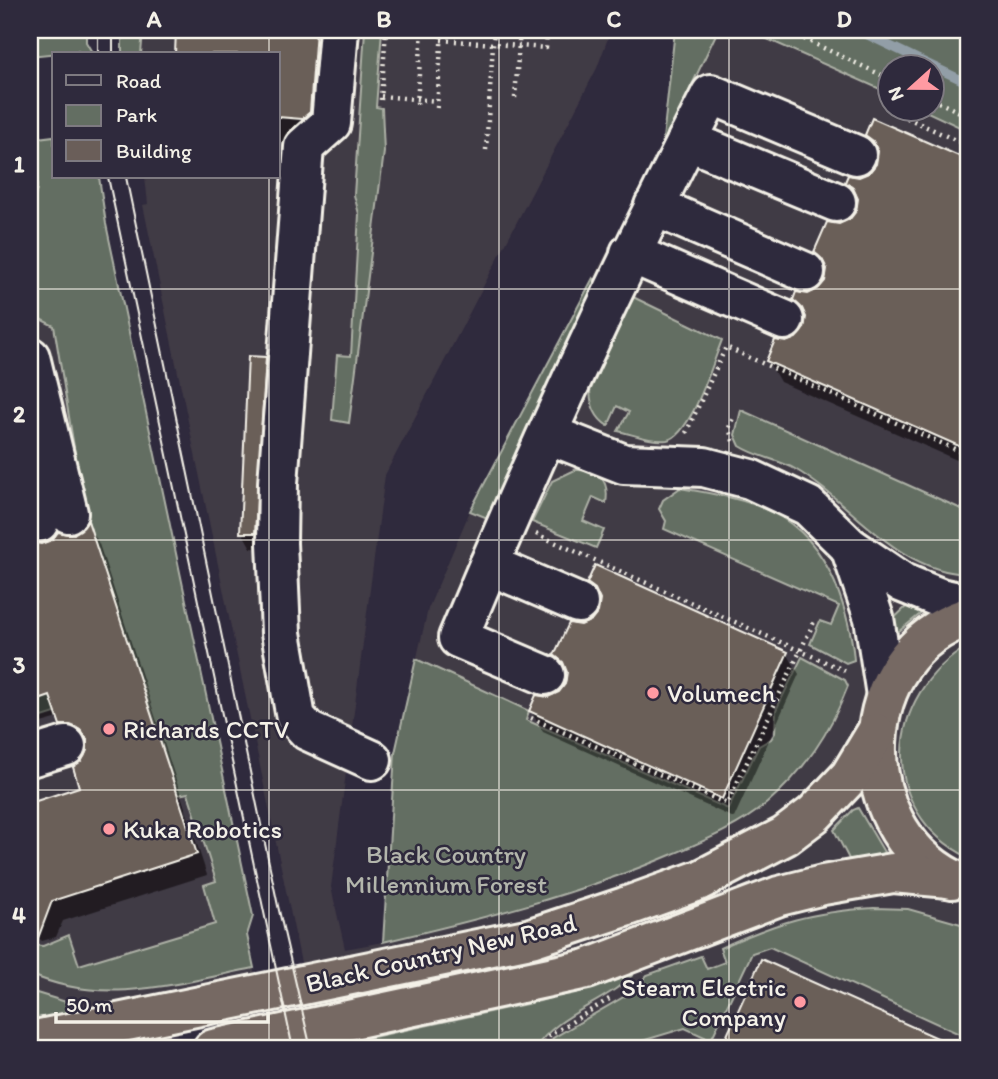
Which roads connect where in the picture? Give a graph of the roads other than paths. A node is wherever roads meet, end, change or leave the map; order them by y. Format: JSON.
{"nodes":[{"id":1,"x":339,"y":30,"type":"edge"},
{"id":2,"x":687,"y":140,"type":"junction"},
{"id":3,"x":856,"y":155,"type":"dead end"},
{"id":4,"x":836,"y":202,"type":"dead end"},
{"id":5,"x":654,"y":206,"type":"junction"},
{"id":6,"x":630,"y":253,"type":"junction"},
{"id":7,"x":805,"y":272,"type":"dead end"},
{"id":8,"x":784,"y":320,"type":"dead end"},
{"id":9,"x":30,"y":357,"type":"edge"},
{"id":10,"x":30,"y":395,"type":"edge"},
{"id":11,"x":548,"y":433,"type":"junction"},
{"id":12,"x":850,"y":547,"type":"junction"},
{"id":13,"x":489,"y":565,"type":"junction"},
{"id":14,"x":578,"y":603,"type":"dead end"},
{"id":15,"x":968,"y":604,"type":"edge"},
{"id":16,"x":968,"y":617,"type":"edge"},
{"id":17,"x":545,"y":675,"type":"dead end"},
{"id":18,"x":872,"y":686,"type":"junction"},
{"id":19,"x":876,"y":733,"type":"junction"},
{"id":20,"x":66,"y":746,"type":"dead end"},
{"id":21,"x":30,"y":757,"type":"edge"},
{"id":22,"x":372,"y":760,"type":"dead end"},
{"id":23,"x":959,"y":882,"type":"edge"},
{"id":24,"x":30,"y":1041,"type":"edge"},
{"id":25,"x":213,"y":1049,"type":"edge"}],
"edges":[{"from":1,"to":22,"type":"street"},
{"from":2,"to":3,"type":"street"},
{"from":2,"to":4,"type":"street"},
{"from":2,"to":5,"type":"street"},
{"from":5,"to":6,"type":"street"},
{"from":5,"to":7,"type":"street"},
{"from":6,"to":8,"type":"street"},
{"from":6,"to":11,"type":"street"},
{"from":9,"to":10,"type":"street"},
{"from":11,"to":12,"type":"street"},
{"from":11,"to":13,"type":"street"},
{"from":12,"to":15,"type":"street"},
{"from":12,"to":18,"type":"street"},
{"from":13,"to":14,"type":"street"},
{"from":13,"to":17,"type":"street"},
{"from":16,"to":18,"type":"highway"},
{"from":18,"to":19,"type":"highway"},
{"from":19,"to":23,"type":"highway"},
{"from":19,"to":24,"type":"highway","name":"Black Country New Road"},
{"from":20,"to":21,"type":"street"},
{"from":23,"to":25,"type":"highway","name":"Black Country New Road"}]}
